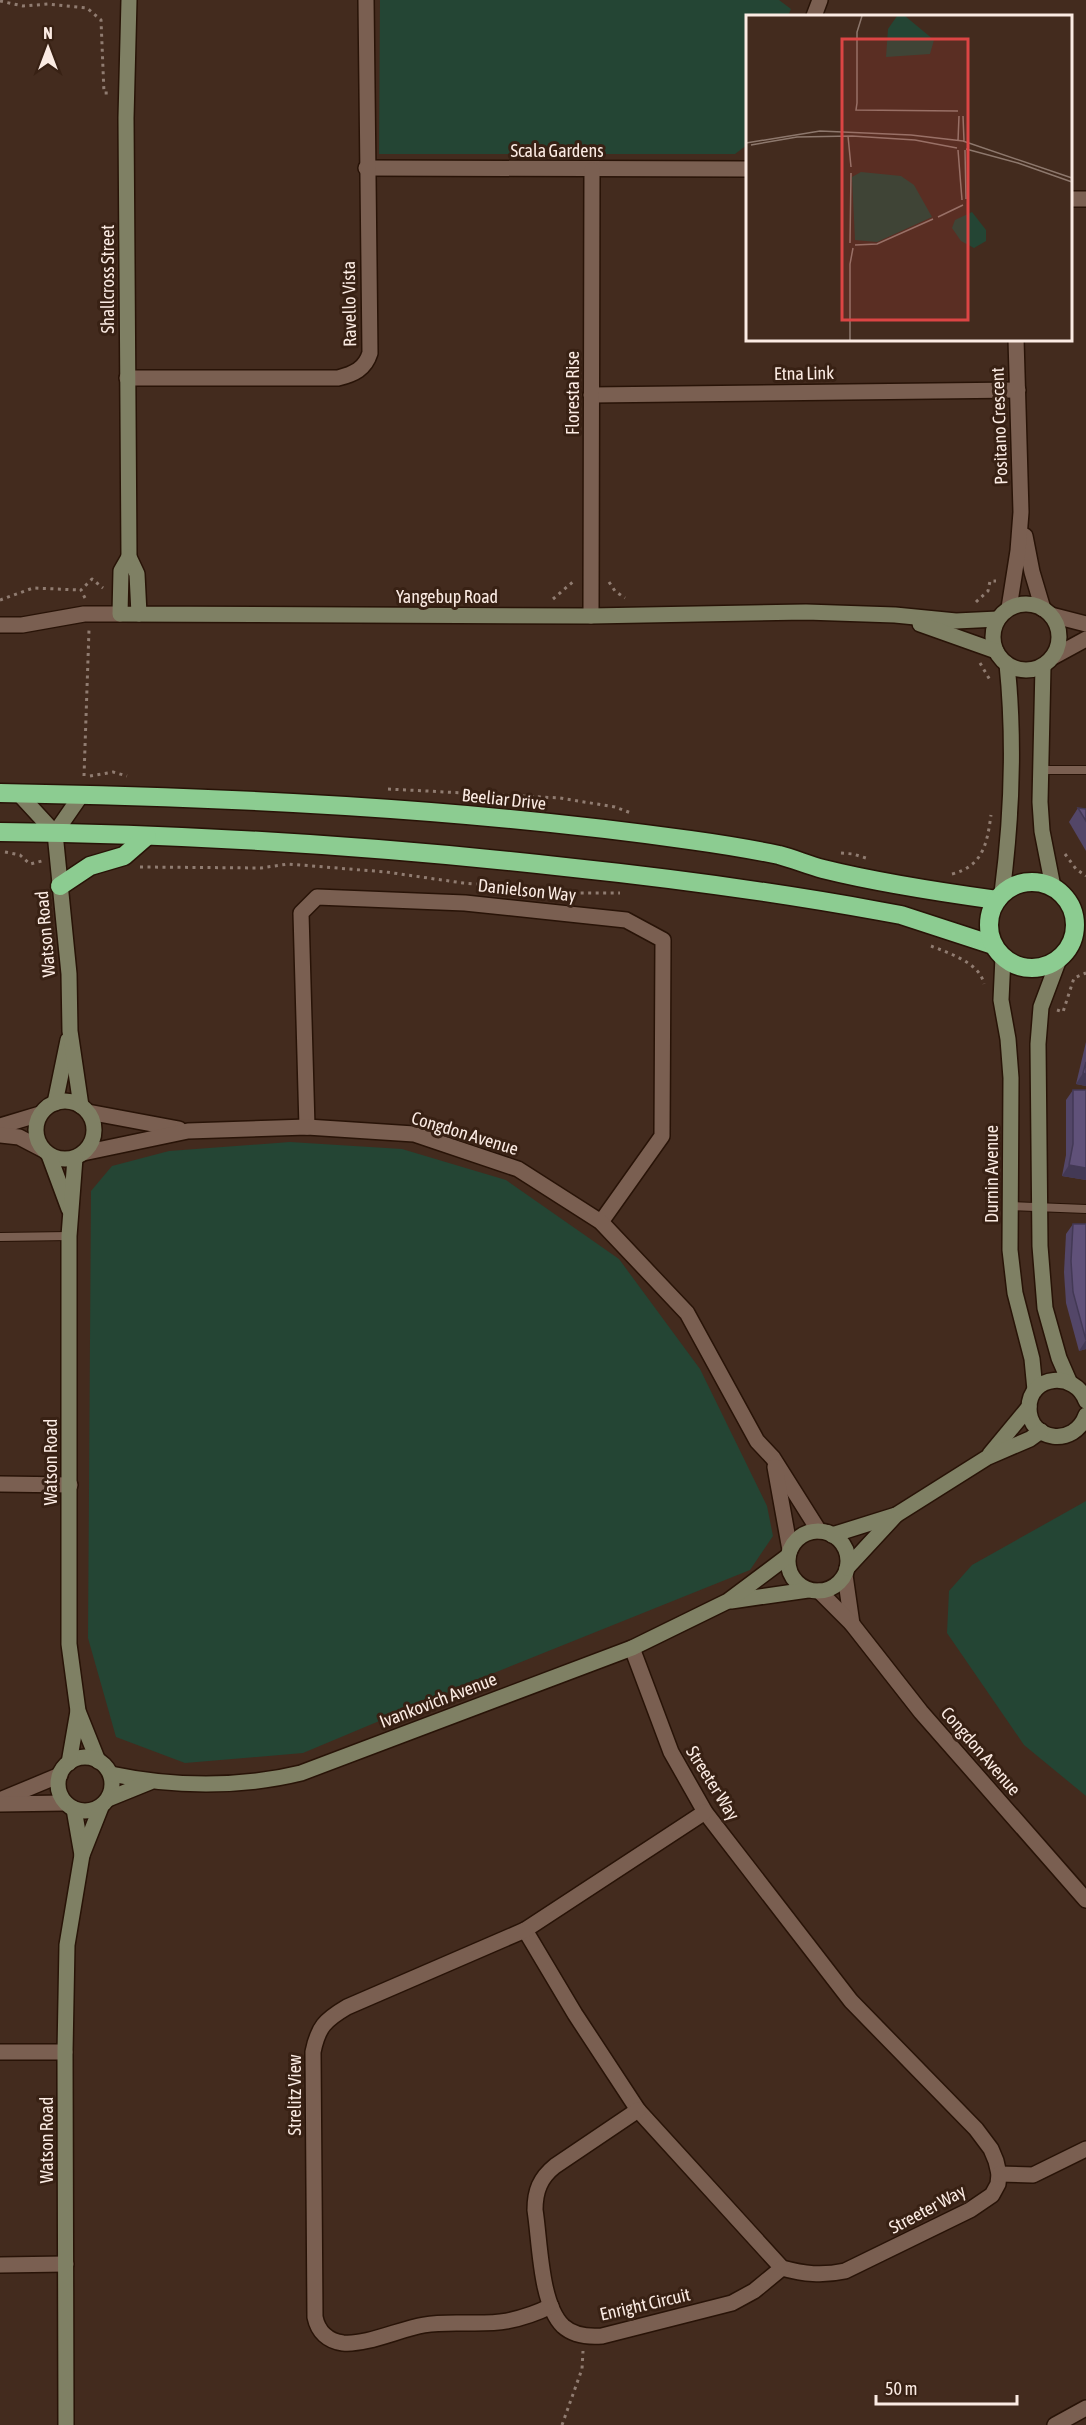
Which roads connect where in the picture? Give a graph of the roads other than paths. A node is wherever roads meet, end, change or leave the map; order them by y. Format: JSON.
{"nodes":[{"id":1,"x":129,"y":0,"type":"edge"},
{"id":2,"x":366,"y":0,"type":"edge"},
{"id":3,"x":820,"y":0,"type":"edge"},
{"id":4,"x":814,"y":15,"type":"edge"},
{"id":5,"x":366,"y":168,"type":"junction"},
{"id":6,"x":746,"y":169,"type":"edge"},
{"id":7,"x":592,"y":170,"type":"junction"},
{"id":8,"x":1016,"y":340,"type":"edge"},
{"id":9,"x":127,"y":378,"type":"junction"},
{"id":10,"x":1018,"y":390,"type":"junction"},
{"id":11,"x":591,"y":395,"type":"junction"},
{"id":12,"x":1021,"y":512,"type":"junction"},
{"id":13,"x":129,"y":557,"type":"junction"},
{"id":14,"x":1047,"y":612,"type":"junction"},
{"id":15,"x":120,"y":614,"type":"junction"},
{"id":16,"x":139,"y":614,"type":"junction"},
{"id":17,"x":1004,"y":614,"type":"junction"},
{"id":18,"x":895,"y":615,"type":"junction"},
{"id":19,"x":591,"y":616,"type":"junction"},
{"id":20,"x":1086,"y":624,"type":"edge"},
{"id":21,"x":0,"y":625,"type":"edge"},
{"id":22,"x":1086,"y":639,"type":"edge"},
{"id":23,"x":996,"y":651,"type":"junction"},
{"id":24,"x":1048,"y":661,"type":"junction"},
{"id":25,"x":1007,"y":664,"type":"junction"},
{"id":26,"x":1042,"y":770,"type":"junction"},
{"id":27,"x":1086,"y":770,"type":"edge"},
{"id":28,"x":0,"y":793,"type":"edge"},
{"id":29,"x":18,"y":794,"type":"junction"},
{"id":30,"x":82,"y":794,"type":"junction"},
{"id":31,"x":0,"y":832,"type":"edge"},
{"id":32,"x":55,"y":833,"type":"junction"},
{"id":33,"x":147,"y":836,"type":"junction"},
{"id":34,"x":60,"y":886,"type":"junction"},
{"id":35,"x":1053,"y":886,"type":"junction"},
{"id":36,"x":999,"y":896,"type":"junction"},
{"id":37,"x":1077,"y":903,"type":"edge"},
{"id":38,"x":998,"y":951,"type":"junction"},
{"id":39,"x":1086,"y":951,"type":"edge"},
{"id":40,"x":1063,"y":956,"type":"junction"},
{"id":41,"x":70,"y":1031,"type":"junction"},
{"id":42,"x":55,"y":1102,"type":"junction"},
{"id":43,"x":85,"y":1109,"type":"junction"},
{"id":44,"x":40,"y":1114,"type":"junction"},
{"id":45,"x":0,"y":1126,"type":"edge"},
{"id":46,"x":307,"y":1127,"type":"junction"},
{"id":47,"x":188,"y":1131,"type":"junction"},
{"id":48,"x":0,"y":1135,"type":"edge"},
{"id":49,"x":45,"y":1152,"type":"junction"},
{"id":50,"x":79,"y":1155,"type":"junction"},
{"id":51,"x":1010,"y":1206,"type":"junction"},
{"id":52,"x":1041,"y":1208,"type":"junction"},
{"id":53,"x":1086,"y":1209,"type":"edge"},
{"id":54,"x":70,"y":1212,"type":"junction"},
{"id":55,"x":601,"y":1222,"type":"junction"},
{"id":56,"x":69,"y":1236,"type":"junction"},
{"id":57,"x":0,"y":1237,"type":"edge"},
{"id":58,"x":1035,"y":1390,"type":"junction"},
{"id":59,"x":1081,"y":1391,"type":"edge"},
{"id":60,"x":1029,"y":1407,"type":"junction"},
{"id":61,"x":1085,"y":1419,"type":"edge"},
{"id":62,"x":1041,"y":1431,"type":"junction"},
{"id":63,"x":988,"y":1457,"type":"junction"},
{"id":64,"x":773,"y":1458,"type":"junction"},
{"id":65,"x":0,"y":1484,"type":"edge"},
{"id":66,"x":70,"y":1485,"type":"junction"},
{"id":67,"x":896,"y":1515,"type":"junction"},
{"id":68,"x":826,"y":1533,"type":"junction"},
{"id":69,"x":789,"y":1553,"type":"junction"},
{"id":70,"x":846,"y":1572,"type":"junction"},
{"id":71,"x":813,"y":1591,"type":"junction"},
{"id":72,"x":728,"y":1601,"type":"junction"},
{"id":73,"x":852,"y":1624,"type":"junction"},
{"id":74,"x":632,"y":1648,"type":"junction"},
{"id":75,"x":78,"y":1711,"type":"junction"},
{"id":76,"x":98,"y":1761,"type":"junction"},
{"id":77,"x":64,"y":1769,"type":"junction"},
{"id":78,"x":111,"y":1774,"type":"junction"},
{"id":79,"x":150,"y":1782,"type":"junction"},
{"id":80,"x":0,"y":1802,"type":"edge"},
{"id":81,"x":104,"y":1803,"type":"junction"},
{"id":82,"x":70,"y":1806,"type":"junction"},
{"id":83,"x":705,"y":1812,"type":"junction"},
{"id":84,"x":82,"y":1855,"type":"junction"},
{"id":85,"x":1086,"y":1900,"type":"edge"},
{"id":86,"x":525,"y":1930,"type":"junction"},
{"id":87,"x":0,"y":2052,"type":"edge"},
{"id":88,"x":65,"y":2052,"type":"junction"},
{"id":89,"x":639,"y":2110,"type":"junction"},
{"id":90,"x":1086,"y":2149,"type":"edge"},
{"id":91,"x":999,"y":2174,"type":"junction"},
{"id":92,"x":66,"y":2264,"type":"junction"},
{"id":93,"x":0,"y":2265,"type":"edge"},
{"id":94,"x":782,"y":2268,"type":"junction"},
{"id":95,"x":550,"y":2306,"type":"junction"},
{"id":96,"x":1086,"y":2409,"type":"edge"},
{"id":97,"x":66,"y":2425,"type":"edge"},
{"id":98,"x":1055,"y":2425,"type":"edge"}],
"edges":[{"from":1,"to":9,"type":"street","name":"Shallcross Street"},
{"from":2,"to":5,"type":"street","name":"Ravello Vista"},
{"from":3,"to":4,"type":"street"},
{"from":5,"to":7,"type":"street","name":"Scala Gardens"},
{"from":5,"to":9,"type":"street","name":"Ravello Vista"},
{"from":6,"to":7,"type":"street","name":"Scala Gardens"},
{"from":7,"to":11,"type":"street","name":"Floresta Rise"},
{"from":8,"to":10,"type":"street","name":"Positano Crescent"},
{"from":9,"to":13,"type":"street","name":"Shallcross Street"},
{"from":10,"to":11,"type":"street","name":"Etna Link"},
{"from":10,"to":12,"type":"street","name":"Positano Crescent"},
{"from":11,"to":19,"type":"street","name":"Floresta Rise"},
{"from":12,"to":14,"type":"street","name":"Positano Crescent"},
{"from":12,"to":17,"type":"street","name":"Positano Crescent"},
{"from":13,"to":15,"type":"street","name":"Shallcross Street"},
{"from":13,"to":16,"type":"street","name":"Shallcross Street"},
{"from":14,"to":17,"type":"street"},
{"from":14,"to":20,"type":"street"},
{"from":14,"to":24,"type":"street"},
{"from":15,"to":16,"type":"street","name":"Yangebup Road"},
{"from":15,"to":21,"type":"street","name":"Yangebup Road"},
{"from":16,"to":19,"type":"street","name":"Yangebup Road"},
{"from":17,"to":18,"type":"street","name":"Yangebup Road"},
{"from":17,"to":23,"type":"street"},
{"from":18,"to":19,"type":"street","name":"Yangebup Road"},
{"from":18,"to":23,"type":"street","name":"Yangebup Road"},
{"from":22,"to":24,"type":"street"},
{"from":23,"to":25,"type":"street"},
{"from":24,"to":25,"type":"street"},
{"from":24,"to":26,"type":"street"},
{"from":25,"to":36,"type":"street"},
{"from":26,"to":27,"type":"lane"},
{"from":26,"to":35,"type":"street"},
{"from":28,"to":29,"type":"highway","name":"Beeliar Drive"},
{"from":29,"to":30,"type":"highway","name":"Beeliar Drive"},
{"from":29,"to":32,"type":"street"},
{"from":30,"to":32,"type":"street"},
{"from":30,"to":36,"type":"highway","name":"Beeliar Drive"},
{"from":31,"to":32,"type":"highway"},
{"from":32,"to":33,"type":"highway"},
{"from":32,"to":34,"type":"street","name":"Watson Road"},
{"from":33,"to":34,"type":"highway"},
{"from":33,"to":38,"type":"highway"},
{"from":34,"to":41,"type":"street","name":"Watson Road"},
{"from":35,"to":36,"type":"highway"},
{"from":35,"to":37,"type":"highway"},
{"from":36,"to":38,"type":"highway"},
{"from":37,"to":40,"type":"highway"},
{"from":38,"to":40,"type":"highway"},
{"from":38,"to":51,"type":"street","name":"Durnin Avenue"},
{"from":39,"to":40,"type":"highway"},
{"from":40,"to":52,"type":"street"},
{"from":41,"to":42,"type":"street","name":"Watson Road"},
{"from":41,"to":43,"type":"street","name":"Watson Road"},
{"from":42,"to":43,"type":"street"},
{"from":42,"to":44,"type":"street"},
{"from":43,"to":47,"type":"street","name":"Congdon Avenue"},
{"from":43,"to":50,"type":"street"},
{"from":44,"to":45,"type":"street"},
{"from":44,"to":49,"type":"street"},
{"from":46,"to":47,"type":"street","name":"Congdon Avenue"},
{"from":46,"to":55,"type":"street","name":"Congdon Avenue"},
{"from":46,"to":55,"type":"street","name":"Danielson Way"},
{"from":47,"to":50,"type":"street","name":"Congdon Avenue"},
{"from":48,"to":49,"type":"street"},
{"from":49,"to":50,"type":"street"},
{"from":49,"to":54,"type":"street","name":"Watson Road"},
{"from":50,"to":54,"type":"street","name":"Watson Road"},
{"from":51,"to":52,"type":"lane"},
{"from":51,"to":58,"type":"street","name":"Durnin Avenue"},
{"from":52,"to":53,"type":"lane"},
{"from":52,"to":59,"type":"street"},
{"from":54,"to":56,"type":"street","name":"Watson Road"},
{"from":55,"to":64,"type":"street","name":"Congdon Avenue"},
{"from":56,"to":57,"type":"lane"},
{"from":56,"to":66,"type":"street","name":"Watson Road"},
{"from":58,"to":59,"type":"street"},
{"from":58,"to":60,"type":"street"},
{"from":60,"to":62,"type":"street"},
{"from":60,"to":63,"type":"street"},
{"from":61,"to":62,"type":"street"},
{"from":62,"to":63,"type":"street"},
{"from":63,"to":67,"type":"street"},
{"from":64,"to":68,"type":"street","name":"Congdon Avenue"},
{"from":64,"to":69,"type":"street"},
{"from":65,"to":66,"type":"street"},
{"from":66,"to":75,"type":"street","name":"Watson Road"},
{"from":67,"to":68,"type":"street"},
{"from":67,"to":70,"type":"street"},
{"from":68,"to":69,"type":"street"},
{"from":68,"to":70,"type":"street"},
{"from":69,"to":71,"type":"street"},
{"from":69,"to":72,"type":"street","name":"Ivankovich Avenue"},
{"from":70,"to":71,"type":"street"},
{"from":70,"to":73,"type":"street","name":"Congdon Avenue"},
{"from":71,"to":72,"type":"street","name":"Ivankovich Avenue"},
{"from":71,"to":73,"type":"street","name":"Congdon Avenue"},
{"from":72,"to":74,"type":"street","name":"Ivankovich Avenue"},
{"from":73,"to":85,"type":"street","name":"Congdon Avenue"},
{"from":74,"to":79,"type":"street","name":"Ivankovich Avenue"},
{"from":74,"to":83,"type":"street","name":"Streeter Way"},
{"from":75,"to":76,"type":"street","name":"Watson Road"},
{"from":75,"to":77,"type":"street","name":"Watson Road"},
{"from":76,"to":77,"type":"street"},
{"from":76,"to":78,"type":"street"},
{"from":77,"to":80,"type":"street"},
{"from":77,"to":82,"type":"street"},
{"from":78,"to":79,"type":"street","name":"Ivankovich Avenue"},
{"from":78,"to":81,"type":"street"},
{"from":79,"to":81,"type":"street","name":"Ivankovich Avenue"},
{"from":80,"to":82,"type":"street"},
{"from":81,"to":82,"type":"street"},
{"from":81,"to":84,"type":"street","name":"Watson Road"},
{"from":82,"to":84,"type":"street","name":"Watson Road"},
{"from":83,"to":86,"type":"street","name":"Strelitz View"},
{"from":83,"to":91,"type":"street","name":"Streeter Way"},
{"from":84,"to":88,"type":"street","name":"Watson Road"},
{"from":86,"to":89,"type":"street"},
{"from":86,"to":95,"type":"street","name":"Strelitz View"},
{"from":87,"to":88,"type":"street"},
{"from":88,"to":92,"type":"street","name":"Watson Road"},
{"from":89,"to":94,"type":"street"},
{"from":89,"to":95,"type":"street","name":"Enright Circuit"},
{"from":90,"to":91,"type":"street"},
{"from":91,"to":94,"type":"street","name":"Streeter Way"},
{"from":92,"to":93,"type":"street"},
{"from":92,"to":97,"type":"street","name":"Watson Road"},
{"from":94,"to":95,"type":"street","name":"Enright Circuit"},
{"from":96,"to":98,"type":"street"}]}
